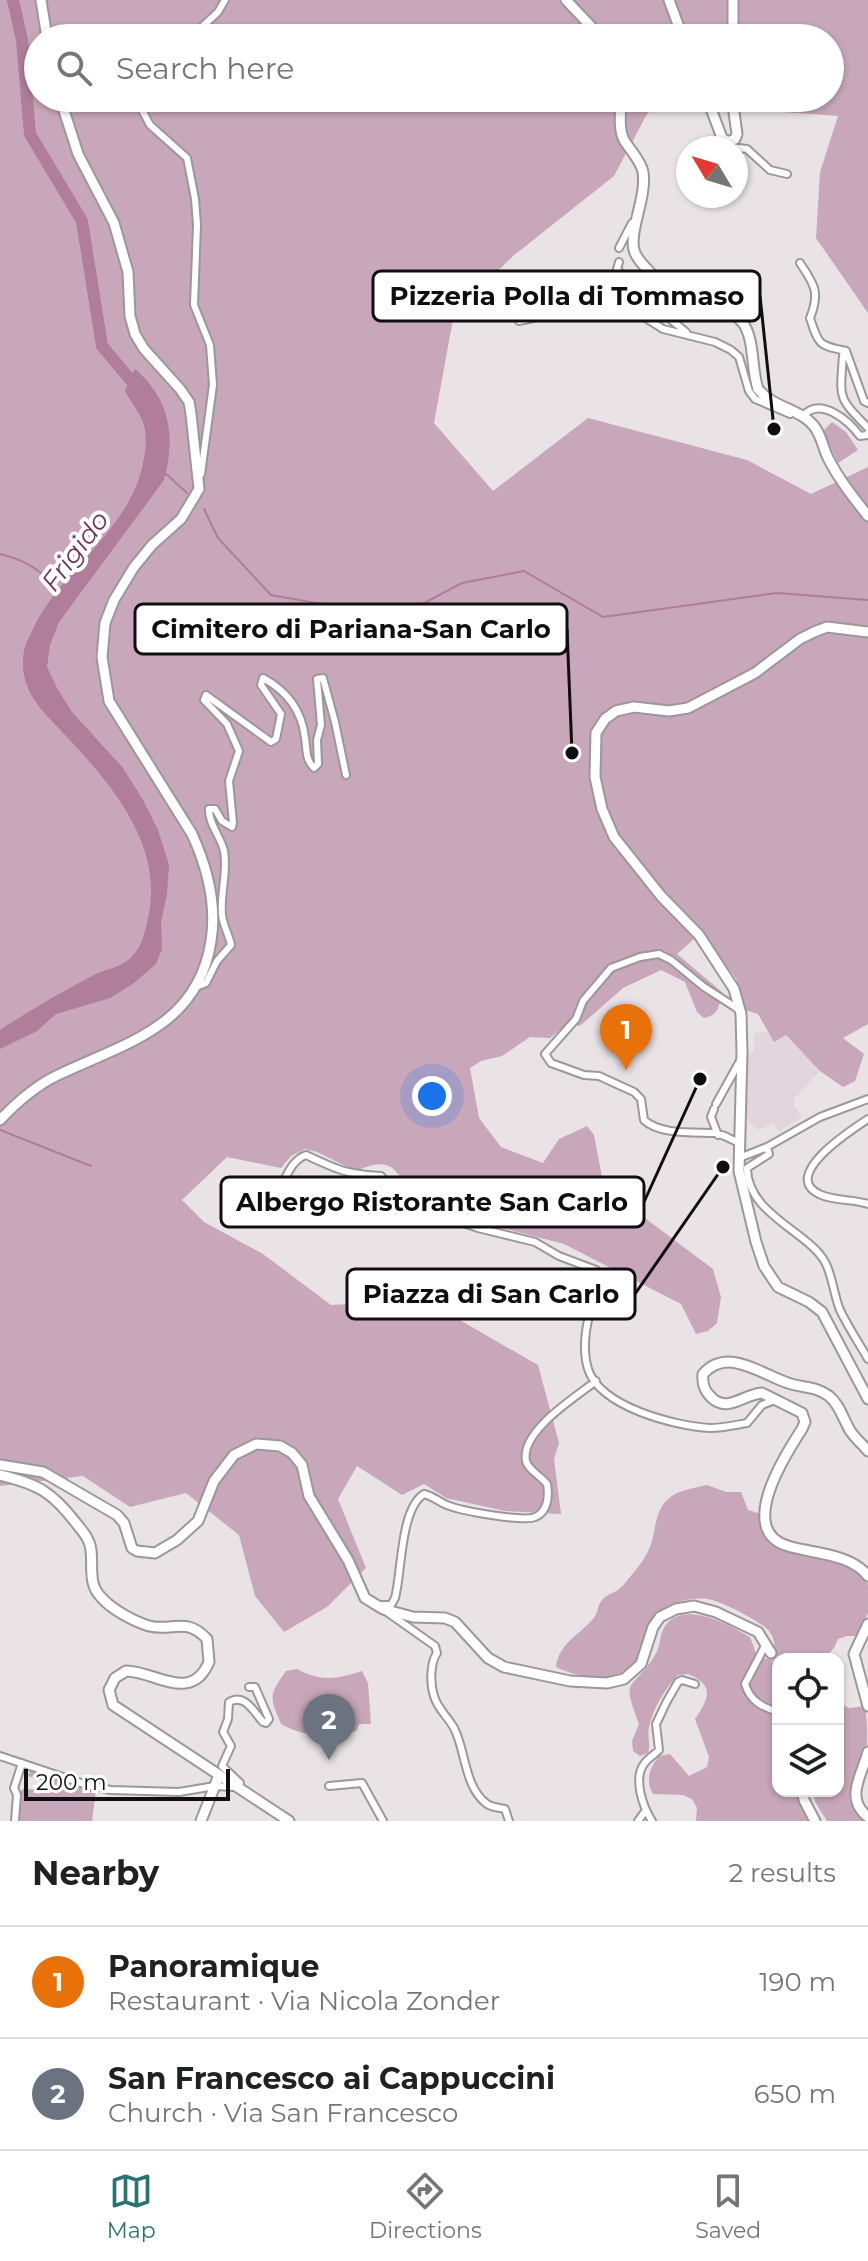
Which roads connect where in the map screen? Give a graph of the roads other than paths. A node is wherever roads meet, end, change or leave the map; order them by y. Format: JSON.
{"nodes":[{"id":1,"x":41,"y":0,"type":"edge"},
{"id":2,"x":225,"y":0,"type":"edge"},
{"id":3,"x":566,"y":0,"type":"edge"},
{"id":4,"x":669,"y":0,"type":"edge"},
{"id":5,"x":733,"y":0,"type":"edge"},
{"id":6,"x":45,"y":24,"type":"edge"},
{"id":7,"x":205,"y":24,"type":"edge"},
{"id":8,"x":589,"y":24,"type":"edge"},
{"id":9,"x":678,"y":24,"type":"edge"},
{"id":10,"x":733,"y":24,"type":"edge"},
{"id":11,"x":64,"y":112,"type":"edge"},
{"id":12,"x":143,"y":112,"type":"edge"},
{"id":13,"x":621,"y":112,"type":"edge"},
{"id":14,"x":712,"y":112,"type":"edge"},
{"id":15,"x":734,"y":112,"type":"edge"},
{"id":16,"x":721,"y":136,"type":"edge"},
{"id":17,"x":736,"y":136,"type":"edge"},
{"id":18,"x":748,"y":150,"type":"edge"},
{"id":19,"x":787,"y":174,"type":"dead end"},
{"id":20,"x":641,"y":210,"type":"junction"},
{"id":21,"x":619,"y":248,"type":"dead end"},
{"id":22,"x":619,"y":262,"type":"dead end"},
{"id":23,"x":800,"y":263,"type":"dead end"},
{"id":24,"x":564,"y":281,"type":"dead end"},
{"id":25,"x":563,"y":289,"type":"junction"},
{"id":26,"x":519,"y":321,"type":"dead end"},
{"id":27,"x":689,"y":334,"type":"junction"},
{"id":28,"x":846,"y":351,"type":"junction"},
{"id":29,"x":868,"y":403,"type":"edge"},
{"id":30,"x":806,"y":418,"type":"junction"},
{"id":31,"x":868,"y":430,"type":"edge"},
{"id":32,"x":199,"y":489,"type":"junction"},
{"id":33,"x":868,"y":516,"type":"edge"},
{"id":34,"x":868,"y":632,"type":"edge"},
{"id":35,"x":346,"y":775,"type":"dead end"},
{"id":36,"x":196,"y":987,"type":"junction"},
{"id":37,"x":740,"y":1010,"type":"junction"},
{"id":38,"x":742,"y":1057,"type":"junction"},
{"id":39,"x":868,"y":1099,"type":"edge"},
{"id":40,"x":868,"y":1119,"type":"edge"},
{"id":41,"x":0,"y":1120,"type":"edge"},
{"id":42,"x":718,"y":1134,"type":"junction"},
{"id":43,"x":739,"y":1143,"type":"junction"},
{"id":44,"x":767,"y":1147,"type":"junction"},
{"id":45,"x":739,"y":1158,"type":"junction"},
{"id":46,"x":236,"y":1204,"type":"dead end"},
{"id":47,"x":868,"y":1204,"type":"edge"},
{"id":48,"x":865,"y":1349,"type":"edge"},
{"id":49,"x":868,"y":1359,"type":"edge"},
{"id":50,"x":596,"y":1381,"type":"junction"},
{"id":51,"x":777,"y":1399,"type":"junction"},
{"id":52,"x":868,"y":1399,"type":"edge"},
{"id":53,"x":868,"y":1451,"type":"edge"},
{"id":54,"x":0,"y":1465,"type":"edge"},
{"id":55,"x":0,"y":1475,"type":"edge"},
{"id":56,"x":868,"y":1576,"type":"edge"},
{"id":57,"x":357,"y":1581,"type":"junction"},
{"id":58,"x":383,"y":1609,"type":"junction"},
{"id":59,"x":868,"y":1624,"type":"edge"},
{"id":60,"x":768,"y":1648,"type":"joint"},
{"id":61,"x":695,"y":1684,"type":"dead end"},
{"id":62,"x":249,"y":1687,"type":"dead end"},
{"id":63,"x":868,"y":1706,"type":"edge"},
{"id":64,"x":772,"y":1709,"type":"edge"},
{"id":65,"x":868,"y":1752,"type":"edge"},
{"id":66,"x":0,"y":1756,"type":"edge"},
{"id":67,"x":22,"y":1763,"type":"junction"},
{"id":68,"x":219,"y":1775,"type":"junction"},
{"id":69,"x":215,"y":1786,"type":"junction"},
{"id":70,"x":329,"y":1786,"type":"dead end"},
{"id":71,"x":238,"y":1788,"type":"junction"},
{"id":72,"x":804,"y":1797,"type":"edge"},
{"id":73,"x":646,"y":1810,"type":"junction"},
{"id":74,"x":868,"y":1817,"type":"edge"},
{"id":75,"x":15,"y":1821,"type":"edge"},
{"id":76,"x":201,"y":1821,"type":"edge"},
{"id":77,"x":289,"y":1821,"type":"edge"},
{"id":78,"x":383,"y":1821,"type":"edge"},
{"id":79,"x":509,"y":1821,"type":"edge"},
{"id":80,"x":638,"y":1821,"type":"edge"},
{"id":81,"x":652,"y":1821,"type":"edge"},
{"id":82,"x":815,"y":1821,"type":"edge"}],
"edges":[{"from":1,"to":6,"type":"street"},
{"from":2,"to":7,"type":"street"},
{"from":3,"to":8,"type":"street"},
{"from":4,"to":9,"type":"street"},
{"from":5,"to":10,"type":"street"},
{"from":11,"to":32,"type":"street"},
{"from":12,"to":32,"type":"street"},
{"from":13,"to":20,"type":"street"},
{"from":14,"to":16,"type":"street"},
{"from":15,"to":17,"type":"street"},
{"from":18,"to":19,"type":"street"},
{"from":20,"to":21,"type":"street"},
{"from":20,"to":30,"type":"street"},
{"from":22,"to":27,"type":"street"},
{"from":23,"to":28,"type":"street"},
{"from":24,"to":25,"type":"street"},
{"from":25,"to":26,"type":"street"},
{"from":25,"to":27,"type":"street"},
{"from":27,"to":30,"type":"street"},
{"from":28,"to":29,"type":"street"},
{"from":28,"to":31,"type":"street"},
{"from":30,"to":31,"type":"street"},
{"from":30,"to":33,"type":"street"},
{"from":32,"to":36,"type":"street"},
{"from":34,"to":37,"type":"street"},
{"from":35,"to":36,"type":"street"},
{"from":36,"to":41,"type":"street"},
{"from":37,"to":38,"type":"street"},
{"from":37,"to":42,"type":"street"},
{"from":38,"to":42,"type":"street"},
{"from":38,"to":43,"type":"street"},
{"from":39,"to":44,"type":"street"},
{"from":40,"to":47,"type":"street"},
{"from":42,"to":43,"type":"street"},
{"from":43,"to":45,"type":"street"},
{"from":44,"to":45,"type":"street"},
{"from":44,"to":48,"type":"street"},
{"from":45,"to":52,"type":"street"},
{"from":46,"to":50,"type":"street"},
{"from":48,"to":49,"type":"street"},
{"from":50,"to":51,"type":"street"},
{"from":50,"to":57,"type":"street"},
{"from":51,"to":53,"type":"street"},
{"from":51,"to":56,"type":"street"},
{"from":54,"to":57,"type":"street"},
{"from":55,"to":68,"type":"street"},
{"from":57,"to":58,"type":"street"},
{"from":58,"to":60,"type":"street"},
{"from":58,"to":79,"type":"street"},
{"from":59,"to":63,"type":"street"},
{"from":60,"to":64,"type":"street"},
{"from":61,"to":73,"type":"street"},
{"from":62,"to":71,"type":"street"},
{"from":65,"to":74,"type":"street"},
{"from":66,"to":67,"type":"street"},
{"from":67,"to":69,"type":"street"},
{"from":67,"to":75,"type":"street"},
{"from":68,"to":69,"type":"street"},
{"from":68,"to":71,"type":"street"},
{"from":69,"to":71,"type":"street"},
{"from":69,"to":76,"type":"street"},
{"from":70,"to":78,"type":"street"},
{"from":71,"to":77,"type":"street"},
{"from":72,"to":82,"type":"street"},
{"from":73,"to":80,"type":"street"},
{"from":73,"to":81,"type":"street"}]}
